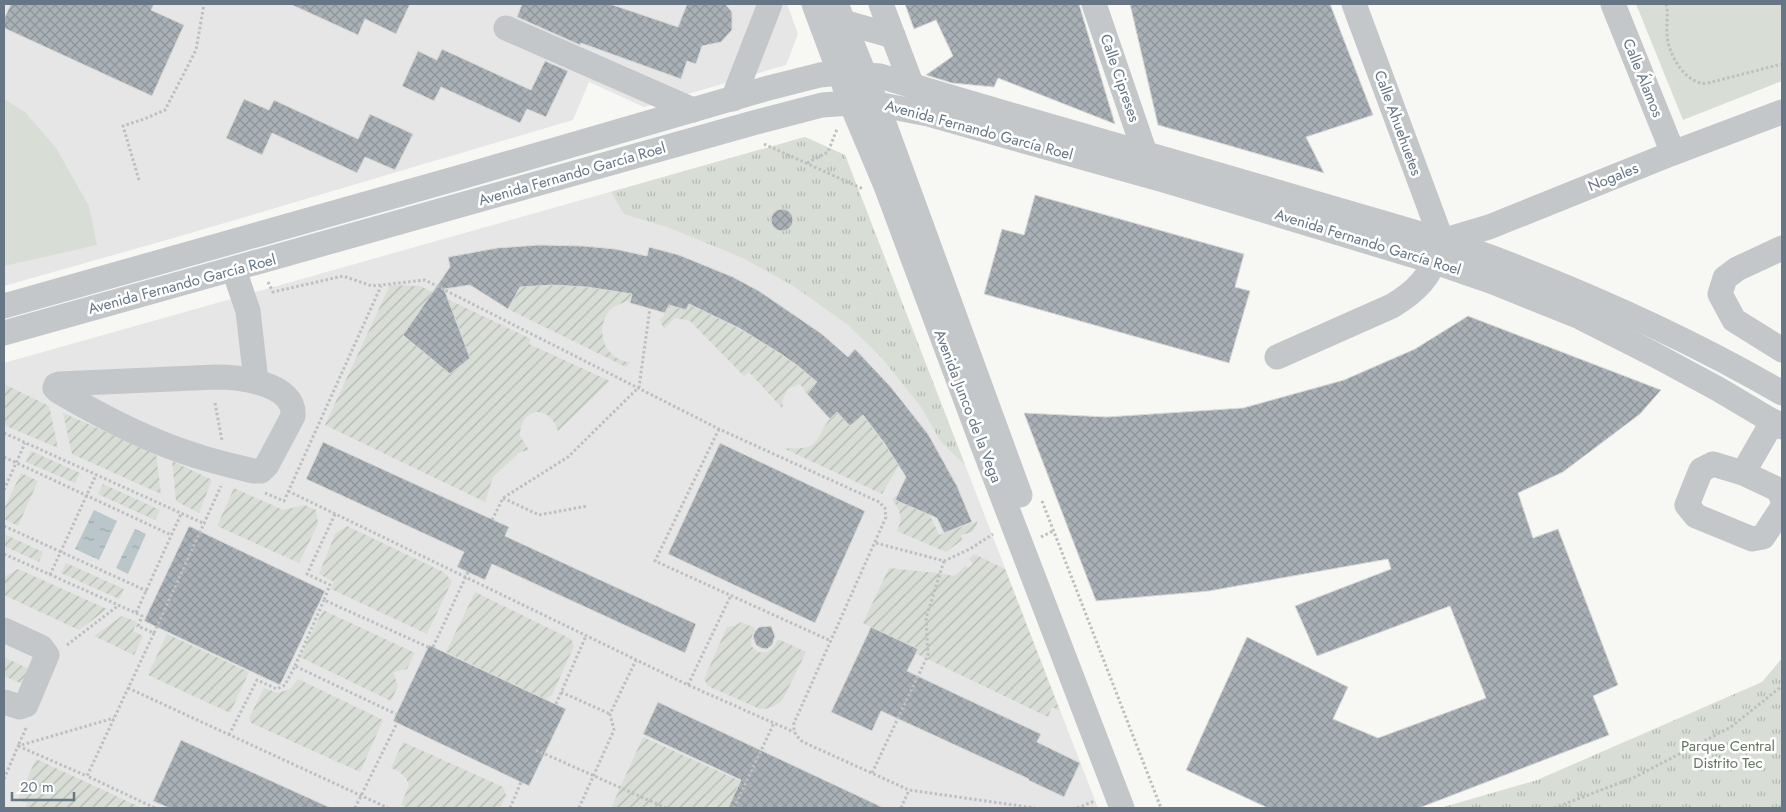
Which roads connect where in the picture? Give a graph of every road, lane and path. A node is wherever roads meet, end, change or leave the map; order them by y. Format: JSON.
{"nodes":[{"id":1,"x":204,"y":4,"type":"edge"},
{"id":2,"x":770,"y":4,"type":"edge"},
{"id":3,"x":814,"y":4,"type":"edge"},
{"id":4,"x":881,"y":4,"type":"edge"},
{"id":5,"x":1094,"y":4,"type":"edge"},
{"id":6,"x":1354,"y":4,"type":"edge"},
{"id":7,"x":1613,"y":4,"type":"edge"},
{"id":8,"x":1666,"y":4,"type":"edge"},
{"id":9,"x":839,"y":13,"type":"edge"},
{"id":10,"x":506,"y":28,"type":"dead end"},
{"id":11,"x":893,"y":36,"type":"junction"},
{"id":12,"x":1782,"y":64,"type":"edge"},
{"id":13,"x":852,"y":74,"type":"junction"},
{"id":14,"x":912,"y":86,"type":"junction"},
{"id":15,"x":733,"y":99,"type":"junction"},
{"id":16,"x":851,"y":103,"type":"junction"},
{"id":17,"x":877,"y":104,"type":"junction"},
{"id":18,"x":693,"y":110,"type":"junction"},
{"id":19,"x":1782,"y":112,"type":"edge"},
{"id":20,"x":838,"y":127,"type":"dead end"},
{"id":21,"x":761,"y":143,"type":"dead end"},
{"id":22,"x":1145,"y":153,"type":"junction"},
{"id":23,"x":1673,"y":153,"type":"junction"},
{"id":24,"x":806,"y":164,"type":"junction"},
{"id":25,"x":139,"y":180,"type":"dead end"},
{"id":26,"x":867,"y":191,"type":"dead end"},
{"id":27,"x":1782,"y":248,"type":"edge"},
{"id":28,"x":1439,"y":252,"type":"junction"},
{"id":29,"x":234,"y":279,"type":"junction"},
{"id":30,"x":277,"y":279,"type":"dead end"},
{"id":31,"x":268,"y":282,"type":"junction"},
{"id":32,"x":381,"y":285,"type":"junction"},
{"id":33,"x":4,"y":306,"type":"edge"},
{"id":34,"x":650,"y":308,"type":"dead end"},
{"id":35,"x":4,"y":333,"type":"edge"},
{"id":36,"x":1782,"y":350,"type":"edge"},
{"id":37,"x":1277,"y":357,"type":"dead end"},
{"id":38,"x":246,"y":379,"type":"junction"},
{"id":39,"x":638,"y":387,"type":"junction"},
{"id":40,"x":1781,"y":390,"type":"edge"},
{"id":41,"x":1778,"y":424,"type":"edge"},
{"id":42,"x":719,"y":428,"type":"junction"},
{"id":43,"x":4,"y":433,"type":"edge"},
{"id":44,"x":25,"y":443,"type":"junction"},
{"id":45,"x":4,"y":457,"type":"edge"},
{"id":46,"x":16,"y":463,"type":"junction"},
{"id":47,"x":1743,"y":472,"type":"junction"},
{"id":48,"x":96,"y":475,"type":"junction"},
{"id":49,"x":4,"y":490,"type":"edge"},
{"id":50,"x":288,"y":492,"type":"junction"},
{"id":51,"x":86,"y":496,"type":"junction"},
{"id":52,"x":503,"y":498,"type":"junction"},
{"id":53,"x":1782,"y":498,"type":"edge"},
{"id":54,"x":284,"y":501,"type":"dead end"},
{"id":55,"x":587,"y":506,"type":"dead end"},
{"id":56,"x":1782,"y":508,"type":"edge"},
{"id":57,"x":181,"y":514,"type":"junction"},
{"id":58,"x":335,"y":514,"type":"junction"},
{"id":59,"x":492,"y":520,"type":"dead end"},
{"id":60,"x":4,"y":526,"type":"edge"},
{"id":61,"x":171,"y":535,"type":"junction"},
{"id":62,"x":999,"y":538,"type":"dead end"},
{"id":63,"x":876,"y":543,"type":"junction"},
{"id":64,"x":61,"y":552,"type":"junction"},
{"id":65,"x":4,"y":554,"type":"edge"},
{"id":66,"x":944,"y":561,"type":"junction"},
{"id":67,"x":468,"y":572,"type":"dead end"},
{"id":68,"x":50,"y":574,"type":"junction"},
{"id":69,"x":466,"y":577,"type":"junction"},
{"id":70,"x":146,"y":591,"type":"junction"},
{"id":71,"x":731,"y":595,"type":"junction"},
{"id":72,"x":324,"y":600,"type":"junction"},
{"id":73,"x":119,"y":605,"type":"junction"},
{"id":74,"x":136,"y":613,"type":"junction"},
{"id":75,"x":4,"y":630,"type":"edge"},
{"id":76,"x":154,"y":633,"type":"junction"},
{"id":77,"x":586,"y":636,"type":"junction"},
{"id":78,"x":831,"y":641,"type":"junction"},
{"id":79,"x":428,"y":647,"type":"dead end"},
{"id":80,"x":433,"y":647,"type":"dead end"},
{"id":81,"x":59,"y":650,"type":"dead end"},
{"id":82,"x":636,"y":660,"type":"junction"},
{"id":83,"x":295,"y":666,"type":"junction"},
{"id":84,"x":688,"y":685,"type":"junction"},
{"id":85,"x":1782,"y":686,"type":"edge"},
{"id":86,"x":128,"y":688,"type":"junction"},
{"id":87,"x":561,"y":692,"type":"junction"},
{"id":88,"x":4,"y":702,"type":"edge"},
{"id":89,"x":556,"y":704,"type":"dead end"},
{"id":90,"x":396,"y":714,"type":"dead end"},
{"id":91,"x":610,"y":714,"type":"junction"},
{"id":92,"x":114,"y":718,"type":"junction"},
{"id":93,"x":30,"y":720,"type":"dead end"},
{"id":94,"x":397,"y":723,"type":"dead end"},
{"id":95,"x":774,"y":723,"type":"junction"},
{"id":96,"x":795,"y":732,"type":"junction"},
{"id":97,"x":230,"y":735,"type":"junction"},
{"id":98,"x":18,"y":746,"type":"junction"},
{"id":99,"x":536,"y":750,"type":"dead end"},
{"id":100,"x":872,"y":773,"type":"junction"},
{"id":101,"x":87,"y":776,"type":"junction"},
{"id":102,"x":593,"y":776,"type":"junction"},
{"id":103,"x":4,"y":779,"type":"edge"},
{"id":104,"x":521,"y":782,"type":"dead end"},
{"id":105,"x":910,"y":790,"type":"junction"},
{"id":106,"x":361,"y":796,"type":"junction"},
{"id":107,"x":155,"y":808,"type":"edge"},
{"id":108,"x":355,"y":808,"type":"edge"},
{"id":109,"x":388,"y":808,"type":"edge"},
{"id":110,"x":510,"y":808,"type":"edge"},
{"id":111,"x":579,"y":808,"type":"edge"},
{"id":112,"x":666,"y":808,"type":"edge"},
{"id":113,"x":734,"y":808,"type":"edge"},
{"id":114,"x":901,"y":808,"type":"edge"},
{"id":115,"x":1035,"y":808,"type":"edge"},
{"id":116,"x":1122,"y":808,"type":"edge"},
{"id":117,"x":1138,"y":808,"type":"edge"},
{"id":118,"x":1554,"y":808,"type":"edge"}],
"edges":[{"from":1,"to":25,"type":"path"},
{"from":2,"to":15,"type":"street"},
{"from":3,"to":13,"type":"street","name":"Avenida Junco de la Vega"},
{"from":4,"to":11,"type":"street"},
{"from":5,"to":22,"type":"street","name":"Calle Cipreses"},
{"from":6,"to":28,"type":"street","name":"Calle Ahuehuetes"},
{"from":7,"to":23,"type":"street","name":"Calle Álamos"},
{"from":8,"to":12,"type":"path"},
{"from":9,"to":11,"type":"street"},
{"from":9,"to":13,"type":"street","name":"Avenida Junco de la Vega"},
{"from":10,"to":18,"type":"street"},
{"from":11,"to":14,"type":"street"},
{"from":13,"to":14,"type":"street","name":"Avenida Fernando García Roel"},
{"from":13,"to":15,"type":"street","name":"Avenida Fernando García Roel"},
{"from":13,"to":16,"type":"street","name":"Avenida Junco de la Vega"},
{"from":13,"to":17,"type":"street","name":"Avenida Junco de la Vega"},
{"from":14,"to":22,"type":"street","name":"Avenida Fernando García Roel"},
{"from":15,"to":18,"type":"street","name":"Avenida Fernando García Roel"},
{"from":16,"to":17,"type":"street","name":"Avenida Fernando García Roel"},
{"from":16,"to":29,"type":"street","name":"Avenida Fernando García Roel"},
{"from":16,"to":116,"type":"street","name":"Avenida Junco de la Vega"},
{"from":17,"to":28,"type":"street","name":"Avenida Fernando García Roel"},
{"from":17,"to":117,"type":"street","name":"Avenida Junco de la Vega"},
{"from":18,"to":33,"type":"street","name":"Avenida Fernando García Roel"},
{"from":19,"to":23,"type":"street","name":"Nogales"},
{"from":20,"to":24,"type":"path"},
{"from":21,"to":24,"type":"path"},
{"from":22,"to":28,"type":"street","name":"Avenida Fernando García Roel"},
{"from":23,"to":28,"type":"street","name":"Nogales"},
{"from":24,"to":26,"type":"path"},
{"from":27,"to":36,"type":"street"},
{"from":28,"to":37,"type":"street"},
{"from":28,"to":40,"type":"street","name":"Avenida Fernando García Roel"},
{"from":28,"to":41,"type":"street","name":"Avenida Fernando García Roel"},
{"from":29,"to":31,"type":"path"},
{"from":29,"to":35,"type":"street","name":"Avenida Fernando García Roel"},
{"from":29,"to":38,"type":"street"},
{"from":30,"to":31,"type":"path"},
{"from":31,"to":32,"type":"path"},
{"from":32,"to":39,"type":"path"},
{"from":32,"to":50,"type":"path"},
{"from":34,"to":39,"type":"path"},
{"from":38,"to":38,"type":"street"},
{"from":39,"to":42,"type":"path"},
{"from":39,"to":52,"type":"path"},
{"from":41,"to":47,"type":"street"},
{"from":42,"to":63,"type":"path"},
{"from":42,"to":71,"type":"path"},
{"from":43,"to":44,"type":"path"},
{"from":44,"to":46,"type":"path"},
{"from":44,"to":48,"type":"path"},
{"from":45,"to":46,"type":"path"},
{"from":46,"to":49,"type":"path"},
{"from":46,"to":51,"type":"path"},
{"from":47,"to":53,"type":"street"},
{"from":47,"to":56,"type":"street"},
{"from":48,"to":51,"type":"path"},
{"from":48,"to":57,"type":"path"},
{"from":50,"to":54,"type":"path"},
{"from":50,"to":58,"type":"path"},
{"from":51,"to":61,"type":"path"},
{"from":51,"to":64,"type":"path"},
{"from":52,"to":55,"type":"path"},
{"from":52,"to":59,"type":"path"},
{"from":57,"to":61,"type":"path"},
{"from":57,"to":76,"type":"path"},
{"from":58,"to":69,"type":"path"},
{"from":58,"to":72,"type":"path"},
{"from":60,"to":64,"type":"path"},
{"from":61,"to":70,"type":"path"},
{"from":62,"to":66,"type":"path"},
{"from":63,"to":66,"type":"path"},
{"from":63,"to":78,"type":"path"},
{"from":64,"to":68,"type":"path"},
{"from":64,"to":70,"type":"path"},
{"from":65,"to":68,"type":"path"},
{"from":66,"to":100,"type":"path"},
{"from":67,"to":69,"type":"path"},
{"from":68,"to":73,"type":"path"},
{"from":69,"to":77,"type":"path"},
{"from":69,"to":80,"type":"path"},
{"from":70,"to":74,"type":"path"},
{"from":71,"to":78,"type":"path"},
{"from":71,"to":84,"type":"path"},
{"from":72,"to":79,"type":"path"},
{"from":72,"to":83,"type":"path"},
{"from":73,"to":74,"type":"path"},
{"from":73,"to":81,"type":"path"},
{"from":74,"to":76,"type":"path"},
{"from":75,"to":88,"type":"street"},
{"from":76,"to":86,"type":"path"},
{"from":77,"to":82,"type":"path"},
{"from":77,"to":87,"type":"path"},
{"from":78,"to":96,"type":"path"},
{"from":82,"to":84,"type":"path"},
{"from":82,"to":91,"type":"path"},
{"from":83,"to":90,"type":"path"},
{"from":83,"to":97,"type":"path"},
{"from":84,"to":95,"type":"path"},
{"from":85,"to":118,"type":"path"},
{"from":86,"to":92,"type":"path"},
{"from":86,"to":97,"type":"path"},
{"from":87,"to":89,"type":"path"},
{"from":87,"to":91,"type":"path"},
{"from":91,"to":102,"type":"path"},
{"from":92,"to":98,"type":"path"},
{"from":92,"to":101,"type":"path"},
{"from":93,"to":98,"type":"path"},
{"from":94,"to":106,"type":"path"},
{"from":95,"to":96,"type":"path"},
{"from":95,"to":113,"type":"path"},
{"from":96,"to":100,"type":"path"},
{"from":97,"to":106,"type":"path"},
{"from":98,"to":101,"type":"path"},
{"from":98,"to":103,"type":"path"},
{"from":99,"to":102,"type":"path"},
{"from":100,"to":105,"type":"path"},
{"from":101,"to":107,"type":"path"},
{"from":102,"to":111,"type":"path"},
{"from":102,"to":112,"type":"path"},
{"from":104,"to":110,"type":"path"},
{"from":105,"to":114,"type":"path"},
{"from":105,"to":115,"type":"path"},
{"from":106,"to":108,"type":"path"},
{"from":106,"to":109,"type":"path"}]}
